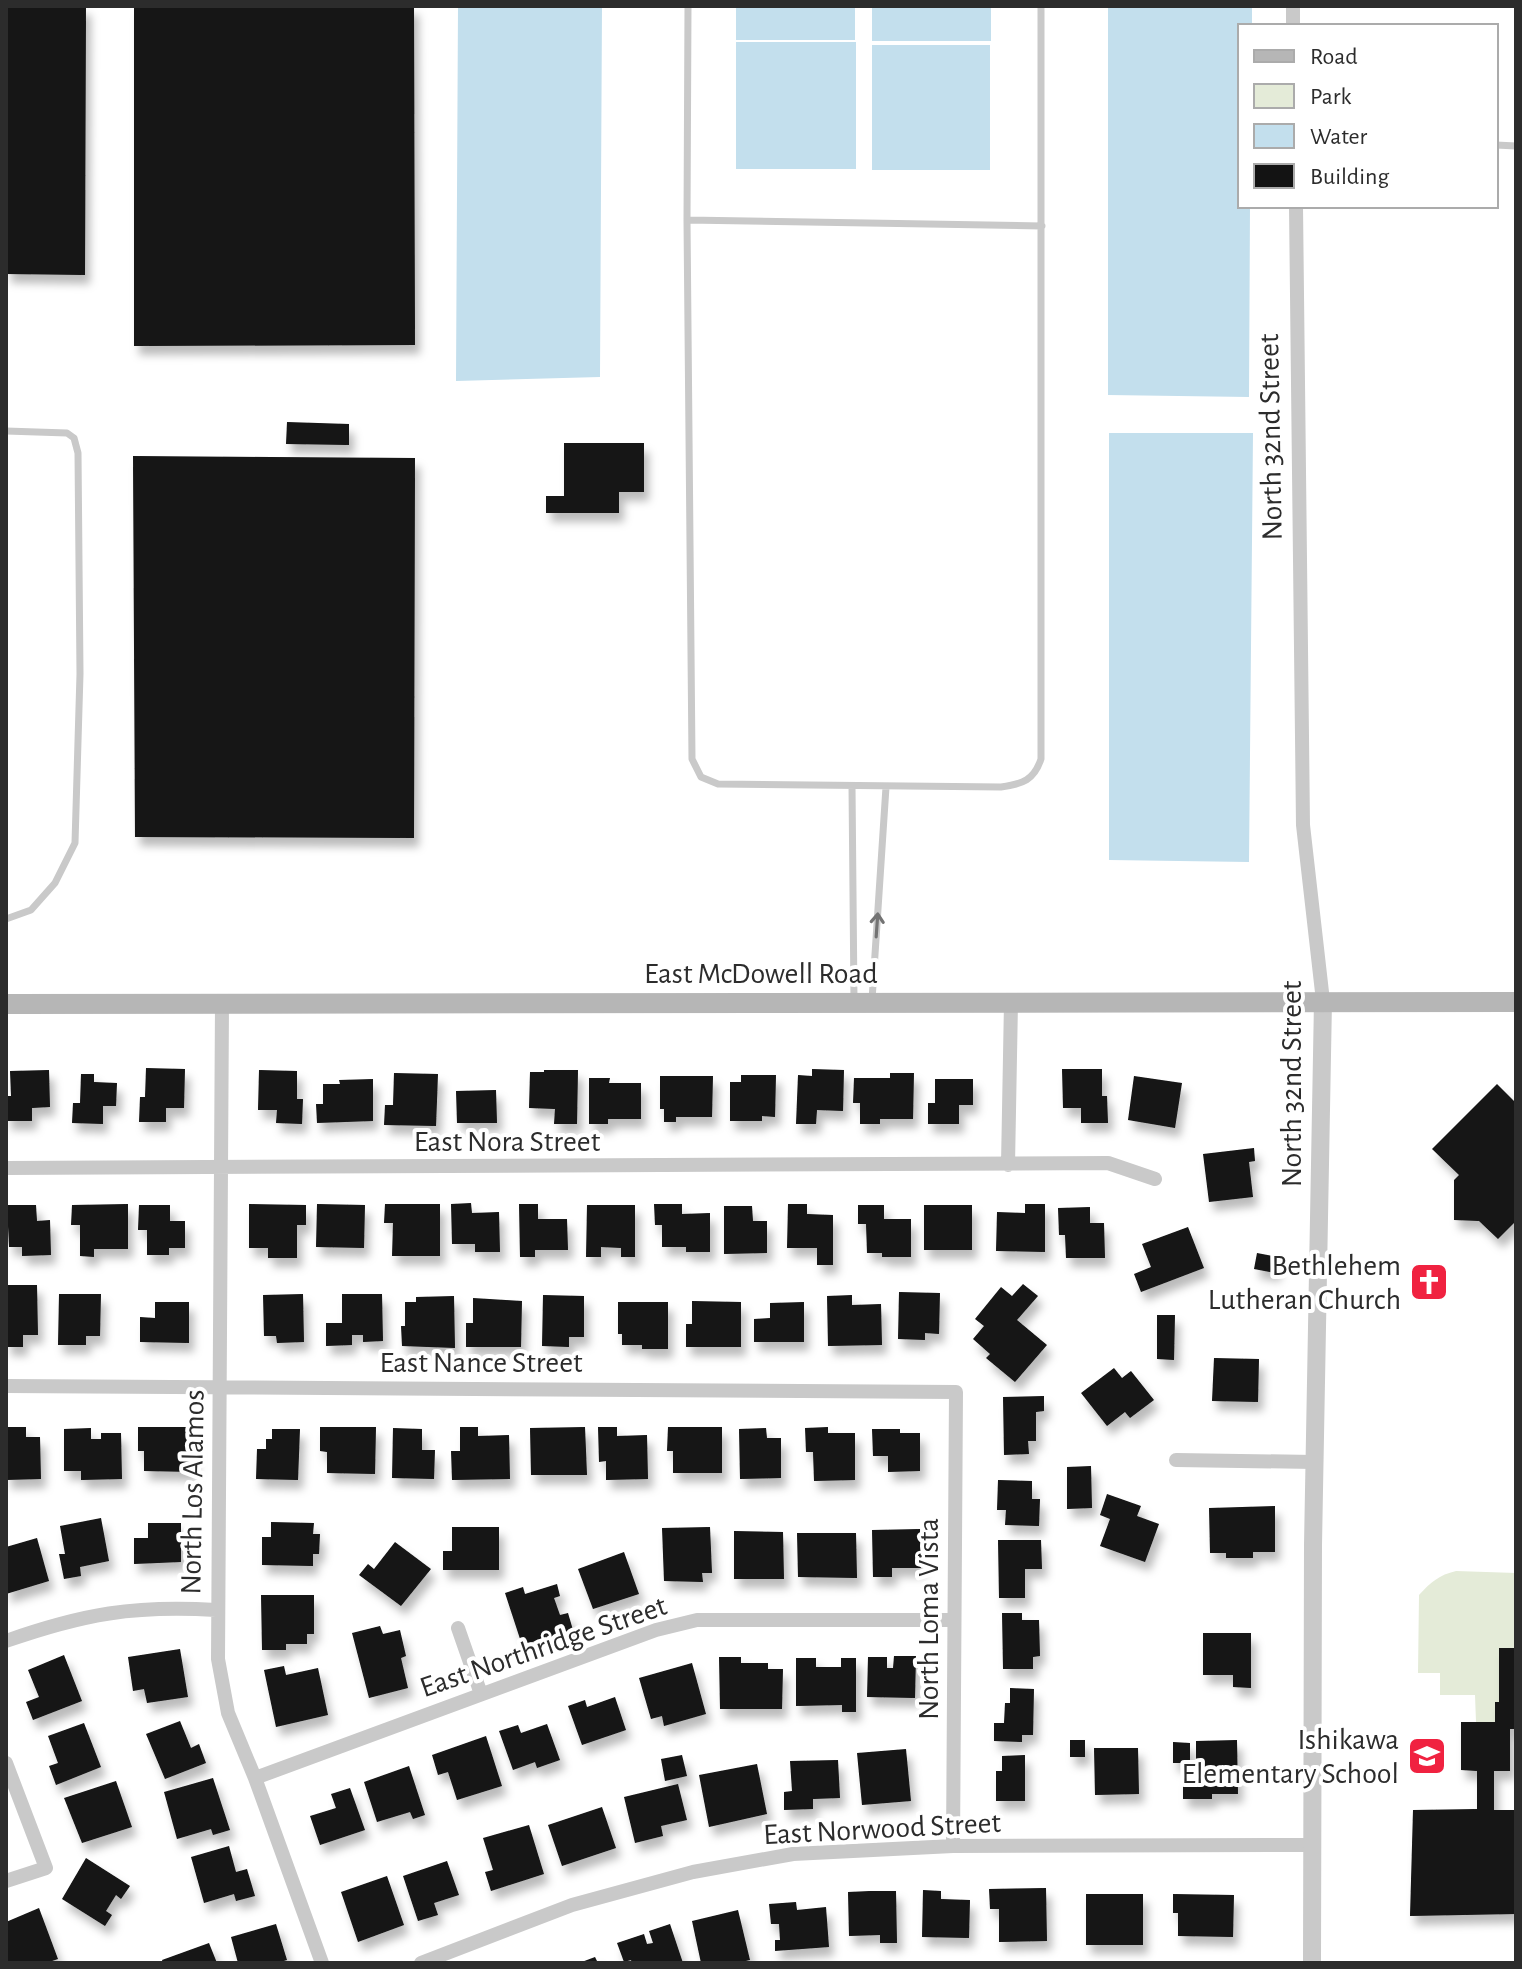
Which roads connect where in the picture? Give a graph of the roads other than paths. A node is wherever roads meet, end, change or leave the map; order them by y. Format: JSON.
{"nodes":[{"id":1,"x":688,"y":6,"type":"edge"},
{"id":2,"x":1041,"y":6,"type":"edge"},
{"id":3,"x":1296,"y":208,"type":"edge"},
{"id":4,"x":687,"y":220,"type":"junction"},
{"id":5,"x":1042,"y":226,"type":"junction"},
{"id":6,"x":6,"y":431,"type":"edge"},
{"id":7,"x":852,"y":786,"type":"junction"},
{"id":8,"x":886,"y":787,"type":"junction"},
{"id":9,"x":6,"y":919,"type":"edge"},
{"id":10,"x":1323,"y":1001,"type":"junction"},
{"id":11,"x":863,"y":1002,"type":"junction"},
{"id":12,"x":1011,"y":1002,"type":"junction"},
{"id":13,"x":1516,"y":1002,"type":"edge"},
{"id":14,"x":6,"y":1004,"type":"edge"},
{"id":15,"x":222,"y":1004,"type":"junction"},
{"id":16,"x":1008,"y":1165,"type":"junction"},
{"id":17,"x":6,"y":1168,"type":"edge"},
{"id":18,"x":222,"y":1169,"type":"junction"},
{"id":19,"x":1155,"y":1179,"type":"dead end"},
{"id":20,"x":6,"y":1386,"type":"edge"},
{"id":21,"x":220,"y":1387,"type":"junction"},
{"id":22,"x":956,"y":1392,"type":"joint"},
{"id":23,"x":1176,"y":1460,"type":"dead end"},
{"id":24,"x":1314,"y":1462,"type":"junction"},
{"id":25,"x":216,"y":1610,"type":"junction"},
{"id":26,"x":953,"y":1620,"type":"junction"},
{"id":27,"x":458,"y":1628,"type":"dead end"},
{"id":28,"x":6,"y":1641,"type":"edge"},
{"id":29,"x":481,"y":1694,"type":"junction"},
{"id":30,"x":6,"y":1763,"type":"edge"},
{"id":31,"x":255,"y":1778,"type":"junction"},
{"id":32,"x":1314,"y":1845,"type":"junction"},
{"id":33,"x":953,"y":1846,"type":"junction"},
{"id":34,"x":6,"y":1881,"type":"edge"},
{"id":35,"x":322,"y":1963,"type":"edge"},
{"id":36,"x":421,"y":1963,"type":"edge"},
{"id":37,"x":1312,"y":1963,"type":"edge"}],
"edges":[{"from":1,"to":4,"type":"lane"},
{"from":2,"to":5,"type":"lane"},
{"from":3,"to":10,"type":"street","name":"North 32nd Street"},
{"from":4,"to":5,"type":"lane"},
{"from":4,"to":7,"type":"lane"},
{"from":5,"to":8,"type":"lane"},
{"from":6,"to":9,"type":"lane"},
{"from":7,"to":8,"type":"lane"},
{"from":7,"to":11,"type":"lane"},
{"from":11,"to":8,"type":"lane","one_way":true},
{"from":10,"to":12,"type":"main road","name":"East McDowell Road"},
{"from":10,"to":13,"type":"main road","name":"East McDowell Road"},
{"from":10,"to":24,"type":"street","name":"North 32nd Street"},
{"from":11,"to":12,"type":"main road","name":"East McDowell Road"},
{"from":11,"to":15,"type":"main road","name":"East McDowell Road"},
{"from":12,"to":16,"type":"street"},
{"from":14,"to":15,"type":"main road","name":"East McDowell Road"},
{"from":15,"to":18,"type":"street","name":"North Los Alamos"},
{"from":16,"to":18,"type":"street","name":"East Nora Street"},
{"from":16,"to":19,"type":"street","name":"East Nora Street"},
{"from":17,"to":18,"type":"street","name":"East Nora Street"},
{"from":18,"to":21,"type":"street","name":"North Los Alamos"},
{"from":20,"to":21,"type":"street","name":"East Nance Street"},
{"from":21,"to":22,"type":"street","name":"East Nance Street"},
{"from":21,"to":25,"type":"street","name":"North Los Alamos"},
{"from":22,"to":26,"type":"street","name":"North Loma Vista"},
{"from":23,"to":24,"type":"street"},
{"from":24,"to":32,"type":"street","name":"North 32nd Street"},
{"from":25,"to":28,"type":"street"},
{"from":25,"to":31,"type":"street","name":"North Los Alamos"},
{"from":26,"to":29,"type":"street","name":"East Northridge Street"},
{"from":26,"to":33,"type":"street","name":"North Loma Vista"},
{"from":27,"to":29,"type":"street"},
{"from":29,"to":31,"type":"street","name":"East Northridge Street"},
{"from":30,"to":34,"type":"street"},
{"from":31,"to":35,"type":"street","name":"North Los Alamos"},
{"from":32,"to":33,"type":"street","name":"East Norwood Street"},
{"from":32,"to":37,"type":"street","name":"North 32nd Street"},
{"from":33,"to":36,"type":"street","name":"East Norwood Street"}]}
